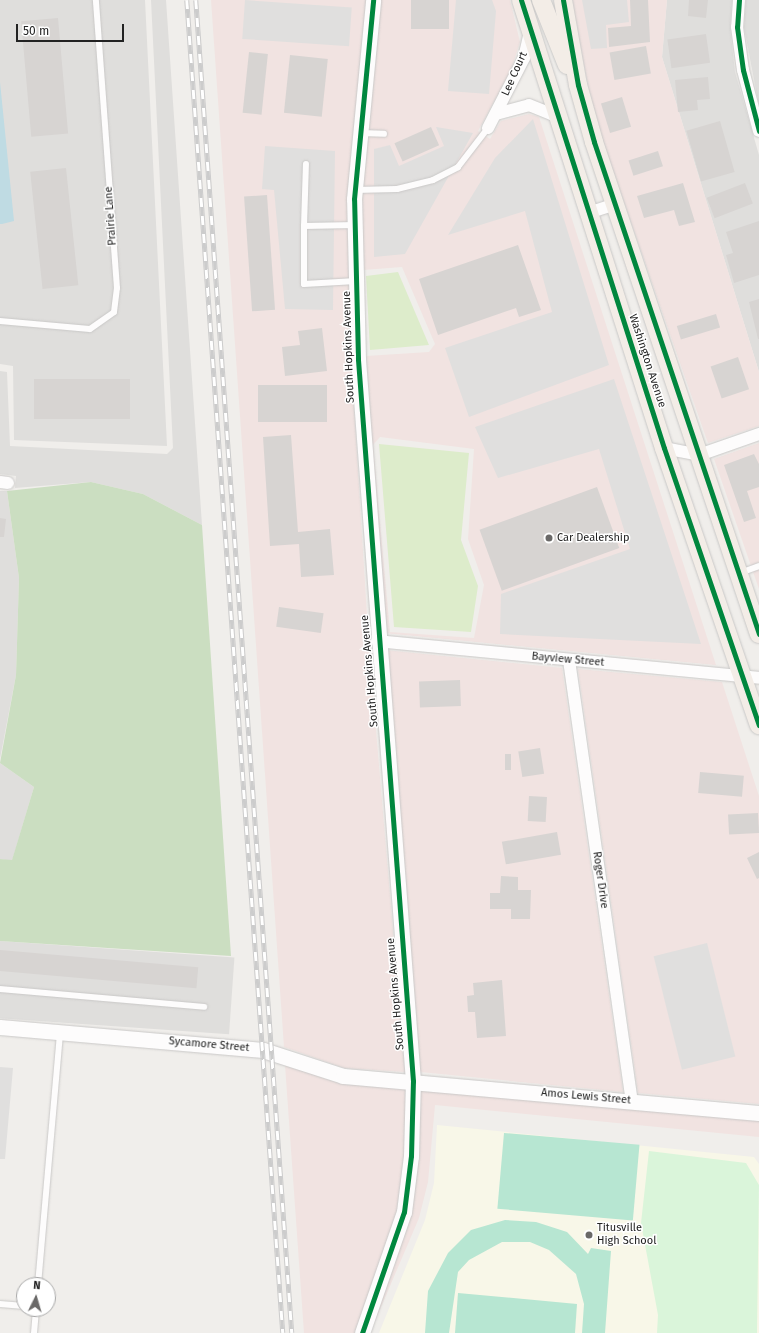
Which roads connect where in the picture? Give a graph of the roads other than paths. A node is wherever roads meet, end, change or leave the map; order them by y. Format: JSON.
{"nodes":[{"id":1,"x":96,"y":0,"type":"edge"},
{"id":2,"x":373,"y":0,"type":"edge"},
{"id":3,"x":521,"y":0,"type":"edge"},
{"id":4,"x":541,"y":0,"type":"edge"},
{"id":5,"x":563,"y":0,"type":"edge"},
{"id":6,"x":739,"y":0,"type":"edge"},
{"id":7,"x":530,"y":33,"type":"junction"},
{"id":8,"x":578,"y":85,"type":"junction"},
{"id":9,"x":496,"y":114,"type":"junction"},
{"id":10,"x":556,"y":116,"type":"junction"},
{"id":11,"x":488,"y":128,"type":"joint"},
{"id":12,"x":759,"y":131,"type":"edge"},
{"id":13,"x":360,"y":133,"type":"junction"},
{"id":14,"x":384,"y":134,"type":"dead end"},
{"id":15,"x":306,"y":164,"type":"dead end"},
{"id":16,"x":355,"y":190,"type":"junction"},
{"id":17,"x":615,"y":204,"type":"junction"},
{"id":18,"x":588,"y":213,"type":"junction"},
{"id":19,"x":355,"y":225,"type":"junction"},
{"id":20,"x":304,"y":226,"type":"junction"},
{"id":21,"x":356,"y":281,"type":"junction"},
{"id":22,"x":0,"y":321,"type":"edge"},
{"id":23,"x":759,"y":434,"type":"edge"},
{"id":24,"x":664,"y":448,"type":"junction"},
{"id":25,"x":699,"y":455,"type":"junction"},
{"id":26,"x":759,"y":566,"type":"edge"},
{"id":27,"x":739,"y":574,"type":"junction"},
{"id":28,"x":759,"y":631,"type":"edge"},
{"id":29,"x":377,"y":641,"type":"junction"},
{"id":30,"x":569,"y":660,"type":"junction"},
{"id":31,"x":751,"y":677,"type":"edge"},
{"id":32,"x":759,"y":725,"type":"edge"},
{"id":33,"x":0,"y":989,"type":"edge"},
{"id":34,"x":204,"y":1007,"type":"dead end"},
{"id":35,"x":0,"y":1027,"type":"edge"},
{"id":36,"x":60,"y":1032,"type":"junction"},
{"id":37,"x":413,"y":1080,"type":"junction"},
{"id":38,"x":632,"y":1101,"type":"junction"},
{"id":39,"x":759,"y":1113,"type":"edge"},
{"id":40,"x":39,"y":1277,"type":"edge"},
{"id":41,"x":0,"y":1304,"type":"edge"},
{"id":42,"x":16,"y":1305,"type":"edge"},
{"id":43,"x":35,"y":1317,"type":"edge"},
{"id":44,"x":34,"y":1333,"type":"edge"},
{"id":45,"x":362,"y":1333,"type":"edge"}],
"edges":[{"from":1,"to":22,"type":"lane","name":"Prairie Lane"},
{"from":2,"to":13,"type":"street","name":"South Hopkins Avenue"},
{"from":3,"to":7,"type":"main road","name":"Washington Avenue"},
{"from":4,"to":8,"type":"main road"},
{"from":5,"to":8,"type":"main road","name":"Washington Avenue"},
{"from":6,"to":12,"type":"street"},
{"from":7,"to":9,"type":"street","name":"Lee Court"},
{"from":7,"to":10,"type":"main road","name":"Washington Avenue"},
{"from":8,"to":17,"type":"main road","name":"Washington Avenue"},
{"from":9,"to":10,"type":"street","name":"Lee Court"},
{"from":9,"to":11,"type":"street","name":"Lee Court"},
{"from":10,"to":18,"type":"main road","name":"Washington Avenue"},
{"from":11,"to":16,"type":"lane"},
{"from":13,"to":14,"type":"lane"},
{"from":13,"to":16,"type":"street","name":"South Hopkins Avenue"},
{"from":15,"to":20,"type":"lane"},
{"from":16,"to":19,"type":"street","name":"South Hopkins Avenue"},
{"from":17,"to":18,"type":"street"},
{"from":17,"to":25,"type":"main road","name":"Washington Avenue"},
{"from":18,"to":24,"type":"main road","name":"Washington Avenue"},
{"from":19,"to":20,"type":"lane"},
{"from":19,"to":21,"type":"street","name":"South Hopkins Avenue"},
{"from":20,"to":21,"type":"lane"},
{"from":21,"to":29,"type":"street","name":"South Hopkins Avenue"},
{"from":23,"to":25,"type":"street"},
{"from":24,"to":25,"type":"street"},
{"from":24,"to":31,"type":"main road","name":"Washington Avenue"},
{"from":25,"to":27,"type":"main road","name":"Washington Avenue"},
{"from":26,"to":27,"type":"lane"},
{"from":27,"to":28,"type":"main road","name":"Washington Avenue"},
{"from":29,"to":30,"type":"street","name":"Bayview Street"},
{"from":29,"to":37,"type":"street","name":"South Hopkins Avenue"},
{"from":30,"to":31,"type":"street","name":"Bayview Street"},
{"from":30,"to":38,"type":"street","name":"Roger Drive"},
{"from":31,"to":32,"type":"main road","name":"Washington Avenue"},
{"from":33,"to":34,"type":"lane"},
{"from":35,"to":36,"type":"street","name":"Sycamore Street"},
{"from":36,"to":37,"type":"street","name":"Sycamore Street"},
{"from":36,"to":40,"type":"lane"},
{"from":37,"to":38,"type":"street","name":"Amos Lewis Street"},
{"from":37,"to":45,"type":"street","name":"South Hopkins Avenue"},
{"from":38,"to":39,"type":"street","name":"Amos Lewis Street"},
{"from":41,"to":42,"type":"lane"},
{"from":43,"to":44,"type":"lane"}]}
